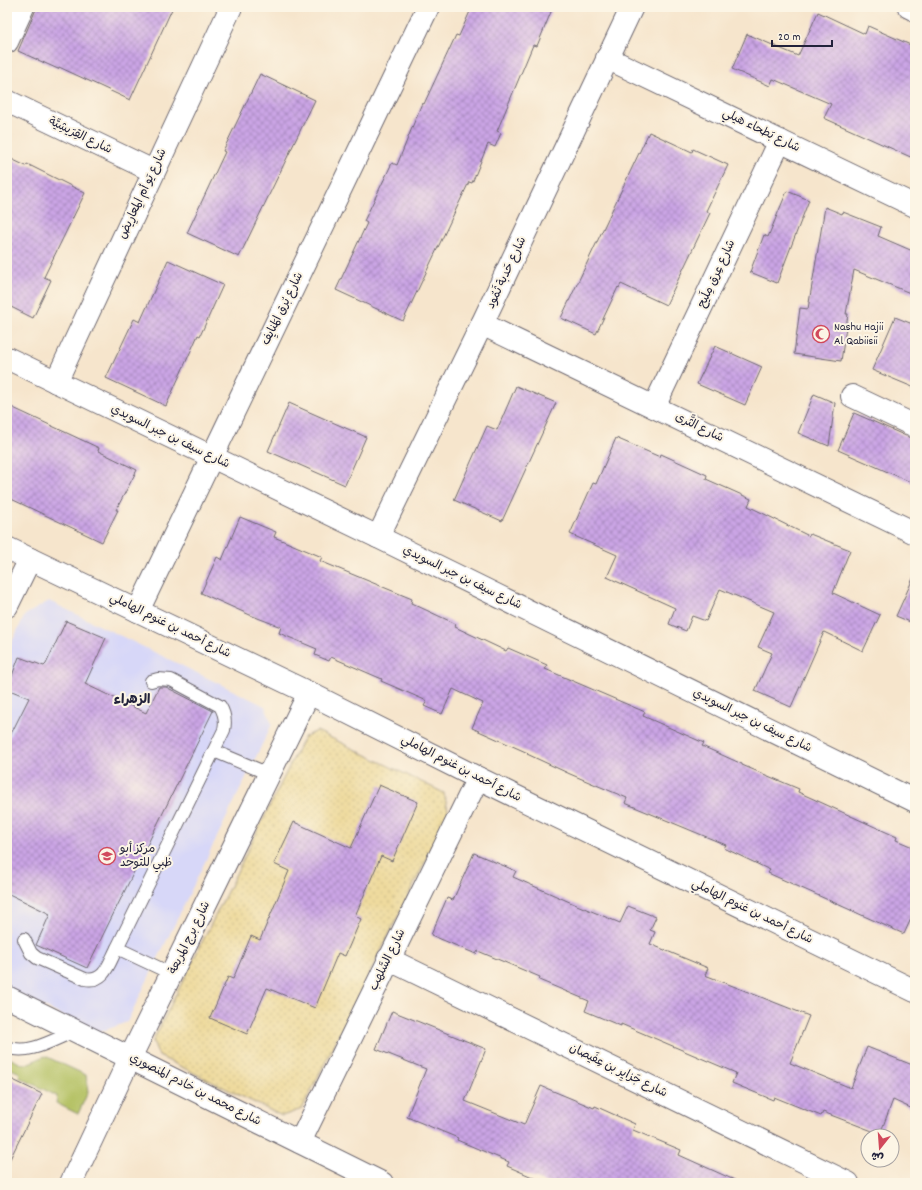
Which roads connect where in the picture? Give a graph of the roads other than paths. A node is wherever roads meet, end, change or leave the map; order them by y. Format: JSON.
{"nodes":[{"id":1,"x":23,"y":7,"type":"edge"},
{"id":2,"x":231,"y":7,"type":"edge"},
{"id":3,"x":428,"y":7,"type":"edge"},
{"id":4,"x":632,"y":7,"type":"edge"},
{"id":5,"x":909,"y":7,"type":"edge"},
{"id":6,"x":915,"y":10,"type":"edge"},
{"id":7,"x":7,"y":42,"type":"edge"},
{"id":8,"x":607,"y":58,"type":"junction"},
{"id":9,"x":7,"y":101,"type":"edge"},
{"id":10,"x":780,"y":140,"type":"junction"},
{"id":11,"x":153,"y":171,"type":"junction"},
{"id":12,"x":915,"y":206,"type":"edge"},
{"id":13,"x":482,"y":324,"type":"junction"},
{"id":14,"x":7,"y":358,"type":"edge"},
{"id":15,"x":56,"y":382,"type":"junction"},
{"id":16,"x":852,"y":396,"type":"dead end"},
{"id":17,"x":654,"y":407,"type":"junction"},
{"id":18,"x":915,"y":426,"type":"edge"},
{"id":19,"x":212,"y":457,"type":"junction"},
{"id":20,"x":915,"y":533,"type":"edge"},
{"id":21,"x":378,"y":537,"type":"junction"},
{"id":22,"x":7,"y":548,"type":"edge"},
{"id":23,"x":30,"y":559,"type":"junction"},
{"id":24,"x":7,"y":606,"type":"edge"},
{"id":25,"x":138,"y":611,"type":"junction"},
{"id":26,"x":151,"y":681,"type":"dead end"},
{"id":27,"x":309,"y":693,"type":"junction"},
{"id":28,"x":214,"y":751,"type":"junction"},
{"id":29,"x":270,"y":774,"type":"junction"},
{"id":30,"x":478,"y":778,"type":"junction"},
{"id":31,"x":915,"y":801,"type":"edge"},
{"id":32,"x":24,"y":939,"type":"dead end"},
{"id":33,"x":117,"y":948,"type":"junction"},
{"id":34,"x":388,"y":959,"type":"junction"},
{"id":35,"x":172,"y":974,"type":"junction"},
{"id":36,"x":915,"y":991,"type":"edge"},
{"id":37,"x":7,"y":997,"type":"edge"},
{"id":38,"x":75,"y":1031,"type":"junction"},
{"id":39,"x":7,"y":1047,"type":"edge"},
{"id":40,"x":130,"y":1058,"type":"junction"},
{"id":41,"x":300,"y":1142,"type":"junction"},
{"id":42,"x":71,"y":1183,"type":"edge"},
{"id":43,"x":382,"y":1183,"type":"edge"},
{"id":44,"x":848,"y":1183,"type":"edge"}],
"edges":[{"from":1,"to":7,"type":"street"},
{"from":2,"to":11,"type":"street","name":"شارع يَو أم المِعارِيض"},
{"from":3,"to":19,"type":"street","name":"شارع بُرق المَنايِف"},
{"from":4,"to":8,"type":"street","name":"شارع حَدبة ثَمُود"},
{"from":5,"to":6,"type":"street"},
{"from":8,"to":10,"type":"street","name":"شارع بَطحاء هيلي"},
{"from":8,"to":13,"type":"street","name":"شارع حَدبة ثَمُود"},
{"from":9,"to":11,"type":"street","name":"شارع القِرَيشِيَّة"},
{"from":10,"to":12,"type":"street","name":"شارع بَطحاء هيلي"},
{"from":10,"to":17,"type":"street","name":"شارع عِرق مِلَيح"},
{"from":11,"to":15,"type":"street","name":"شارع يَو أم المِعارِيض"},
{"from":13,"to":17,"type":"street","name":"شارع الثَّرى"},
{"from":13,"to":21,"type":"street","name":"شارع حَدبة ثَمُود"},
{"from":14,"to":15,"type":"street","name":"شارع سيف بن جبر السويدي"},
{"from":15,"to":19,"type":"street","name":"شارع سيف بن جبر السويدي"},
{"from":16,"to":18,"type":"street"},
{"from":17,"to":20,"type":"street","name":"شارع الثَّرى"},
{"from":19,"to":21,"type":"street","name":"شارع سيف بن جبر السويدي"},
{"from":19,"to":25,"type":"street","name":"شارع بُرق المَنايِف"},
{"from":21,"to":31,"type":"street","name":"شارع سيف بن جبر السويدي"},
{"from":22,"to":23,"type":"street","name":"شارع أحمد بن غنوم الهاملي"},
{"from":23,"to":24,"type":"street"},
{"from":23,"to":25,"type":"street","name":"شارع أحمد بن غنوم الهاملي"},
{"from":25,"to":27,"type":"street","name":"شارع أحمد بن غنوم الهاملي"},
{"from":26,"to":28,"type":"lane"},
{"from":27,"to":29,"type":"street","name":"شارع برج المربعة"},
{"from":27,"to":30,"type":"street","name":"شارع أحمد بن غنوم الهاملي"},
{"from":28,"to":29,"type":"lane"},
{"from":28,"to":33,"type":"lane"},
{"from":29,"to":35,"type":"street","name":"شارع برج المربعة"},
{"from":30,"to":34,"type":"street","name":"شارع السَّلهب"},
{"from":30,"to":36,"type":"street","name":"شارع أحمد بن غنوم الهاملي"},
{"from":32,"to":33,"type":"lane"},
{"from":33,"to":35,"type":"lane"},
{"from":34,"to":41,"type":"street","name":"شارع السَّلهب"},
{"from":34,"to":44,"type":"street","name":"شارع جَزايِر بن عِفَيصان"},
{"from":35,"to":40,"type":"street","name":"شارع برج المربعة"},
{"from":37,"to":38,"type":"street","name":"شارع محمد بن خادم المنصوري"},
{"from":38,"to":39,"type":"lane"},
{"from":38,"to":40,"type":"street","name":"شارع محمد بن خادم المنصوري"},
{"from":40,"to":41,"type":"street","name":"شارع محمد بن خادم المنصوري"},
{"from":40,"to":42,"type":"street","name":"شارع برج المربعة"},
{"from":41,"to":43,"type":"street","name":"شارع محمد بن خادم المنصوري"}]}
